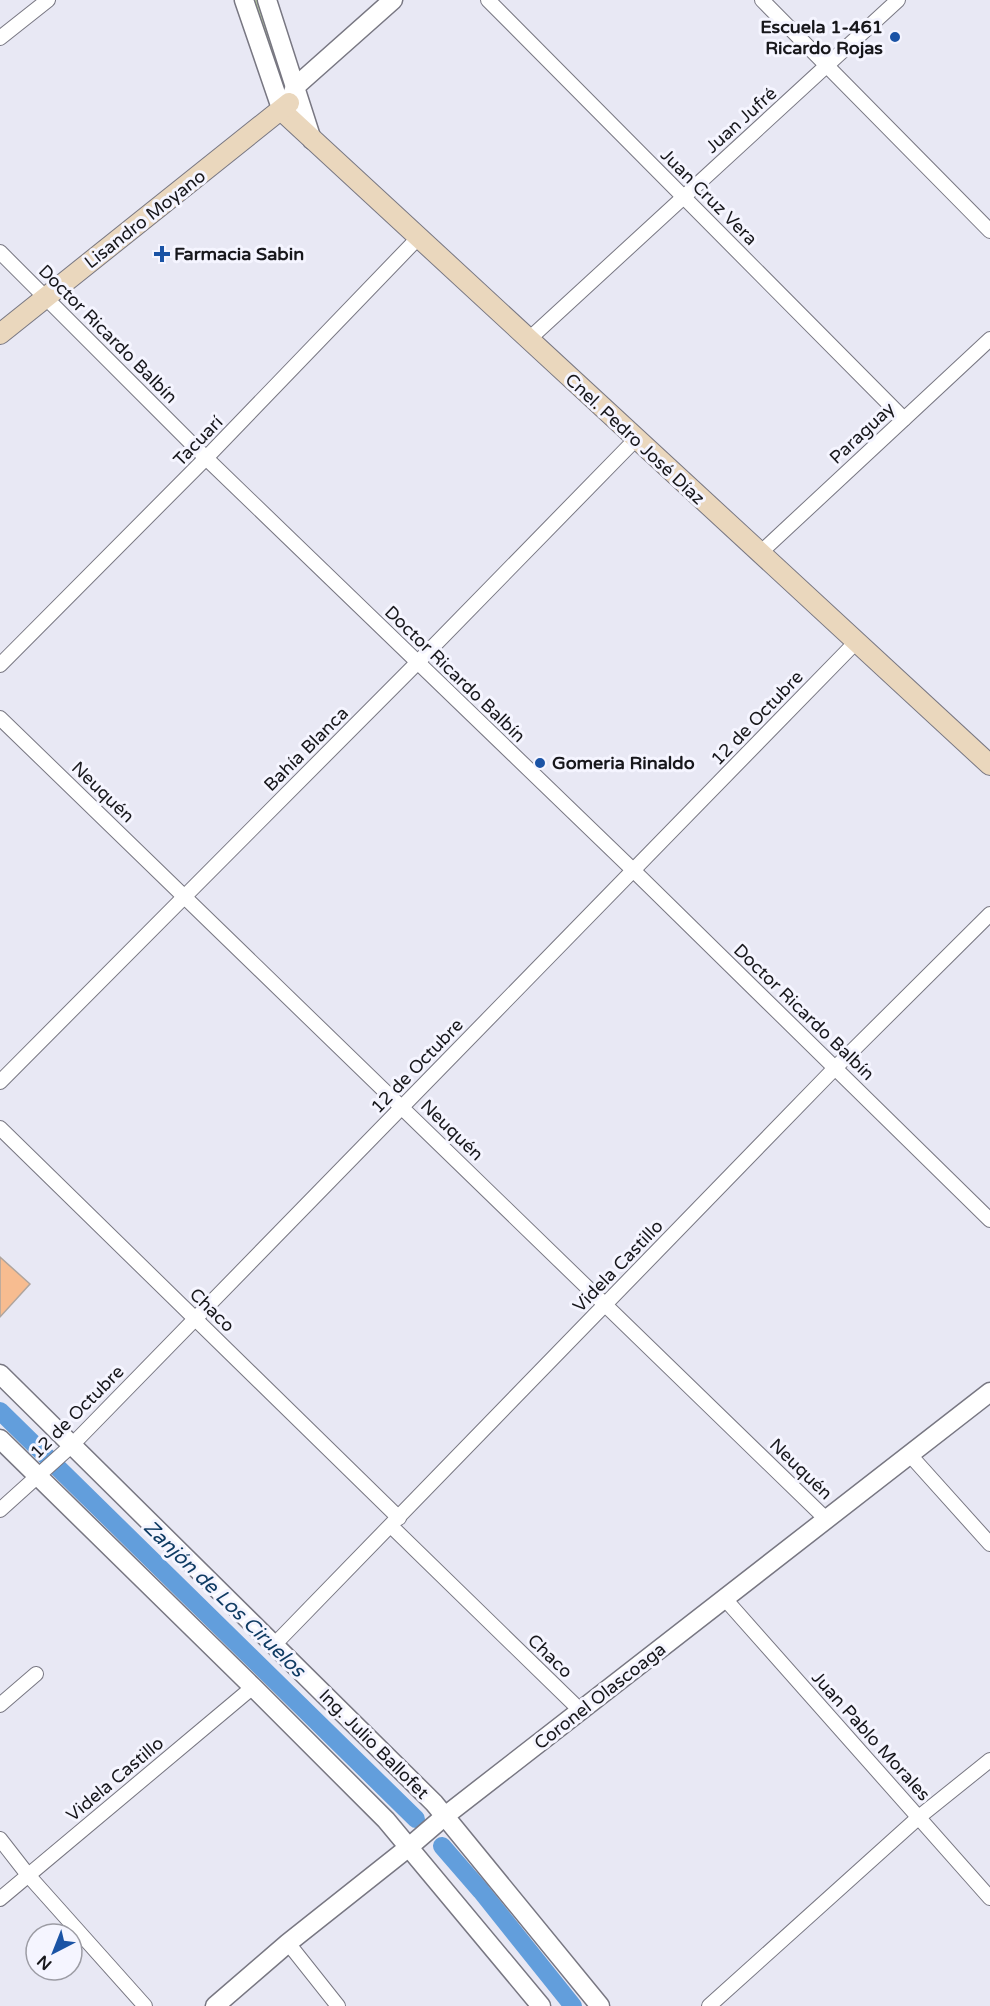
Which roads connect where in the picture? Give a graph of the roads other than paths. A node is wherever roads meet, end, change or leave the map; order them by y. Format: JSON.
{"nodes":[{"id":1,"x":48,"y":0,"type":"edge"},
{"id":2,"x":244,"y":0,"type":"edge"},
{"id":3,"x":267,"y":0,"type":"edge"},
{"id":4,"x":392,"y":0,"type":"edge"},
{"id":5,"x":488,"y":0,"type":"edge"},
{"id":6,"x":762,"y":0,"type":"edge"},
{"id":7,"x":898,"y":0,"type":"edge"},
{"id":8,"x":0,"y":38,"type":"edge"},
{"id":9,"x":827,"y":66,"type":"junction"},
{"id":10,"x":289,"y":100,"type":"junction"},
{"id":11,"x":312,"y":140,"type":"junction"},
{"id":12,"x":683,"y":197,"type":"junction"},
{"id":13,"x":990,"y":231,"type":"edge"},
{"id":14,"x":418,"y":238,"type":"junction"},
{"id":15,"x":0,"y":252,"type":"edge"},
{"id":16,"x":45,"y":298,"type":"junction"},
{"id":17,"x":0,"y":334,"type":"edge"},
{"id":18,"x":990,"y":339,"type":"edge"},
{"id":19,"x":528,"y":340,"type":"junction"},
{"id":20,"x":904,"y":419,"type":"junction"},
{"id":21,"x":636,"y":440,"type":"junction"},
{"id":22,"x":206,"y":458,"type":"junction"},
{"id":23,"x":759,"y":554,"type":"junction"},
{"id":24,"x":856,"y":642,"type":"junction"},
{"id":25,"x":417,"y":663,"type":"junction"},
{"id":26,"x":0,"y":665,"type":"edge"},
{"id":27,"x":0,"y":718,"type":"edge"},
{"id":28,"x":990,"y":765,"type":"edge"},
{"id":29,"x":633,"y":870,"type":"junction"},
{"id":30,"x":185,"y":897,"type":"junction"},
{"id":31,"x":990,"y":914,"type":"edge"},
{"id":32,"x":835,"y":1068,"type":"junction"},
{"id":33,"x":0,"y":1082,"type":"edge"},
{"id":34,"x":402,"y":1107,"type":"junction"},
{"id":35,"x":0,"y":1128,"type":"edge"},
{"id":36,"x":990,"y":1220,"type":"edge"},
{"id":37,"x":606,"y":1304,"type":"junction"},
{"id":38,"x":195,"y":1318,"type":"junction"},
{"id":39,"x":0,"y":1374,"type":"edge"},
{"id":40,"x":990,"y":1392,"type":"edge"},
{"id":41,"x":0,"y":1439,"type":"edge"},
{"id":42,"x":66,"y":1451,"type":"junction"},
{"id":43,"x":910,"y":1455,"type":"junction"},
{"id":44,"x":42,"y":1473,"type":"junction"},
{"id":45,"x":0,"y":1510,"type":"edge"},
{"id":46,"x":826,"y":1519,"type":"junction"},
{"id":47,"x":395,"y":1522,"type":"junction"},
{"id":48,"x":990,"y":1544,"type":"edge"},
{"id":49,"x":725,"y":1599,"type":"junction"},
{"id":50,"x":274,"y":1645,"type":"junction"},
{"id":51,"x":36,"y":1674,"type":"dead end"},
{"id":52,"x":253,"y":1687,"type":"junction"},
{"id":53,"x":0,"y":1705,"type":"edge"},
{"id":54,"x":581,"y":1711,"type":"junction"},
{"id":55,"x":990,"y":1760,"type":"edge"},
{"id":56,"x":445,"y":1816,"type":"junction"},
{"id":57,"x":919,"y":1817,"type":"junction"},
{"id":58,"x":0,"y":1839,"type":"edge"},
{"id":59,"x":409,"y":1847,"type":"junction"},
{"id":60,"x":27,"y":1875,"type":"junction"},
{"id":61,"x":990,"y":1898,"type":"edge"},
{"id":62,"x":0,"y":1899,"type":"edge"},
{"id":63,"x":288,"y":1943,"type":"junction"},
{"id":64,"x":145,"y":2006,"type":"edge"},
{"id":65,"x":215,"y":2006,"type":"edge"},
{"id":66,"x":338,"y":2006,"type":"edge"},
{"id":67,"x":541,"y":2006,"type":"edge"},
{"id":68,"x":600,"y":2006,"type":"edge"},
{"id":69,"x":709,"y":2006,"type":"edge"}],
"edges":[{"from":1,"to":8,"type":"street"},
{"from":2,"to":10,"type":"street"},
{"from":3,"to":10,"type":"street"},
{"from":4,"to":10,"type":"street"},
{"from":5,"to":12,"type":"street","name":"Juan Cruz Vera"},
{"from":6,"to":9,"type":"street"},
{"from":7,"to":9,"type":"street","name":"Juan Jufré"},
{"from":9,"to":12,"type":"street","name":"Juan Jufré"},
{"from":9,"to":13,"type":"street"},
{"from":10,"to":11,"type":"main road","name":"Cnel. Pedro José Díaz"},
{"from":10,"to":11,"type":"street"},
{"from":10,"to":16,"type":"main road","name":"Lisandro Moyano"},
{"from":11,"to":14,"type":"main road","name":"Cnel. Pedro José Díaz"},
{"from":12,"to":19,"type":"street","name":"Juan Jufré"},
{"from":12,"to":20,"type":"street","name":"Juan Cruz Vera"},
{"from":14,"to":19,"type":"main road","name":"Cnel. Pedro José Díaz"},
{"from":14,"to":22,"type":"street","name":"Tacuarí"},
{"from":15,"to":16,"type":"street","name":"Doctor Ricardo Balbín"},
{"from":16,"to":17,"type":"main road","name":"Lisandro Moyano"},
{"from":16,"to":22,"type":"street","name":"Doctor Ricardo Balbín"},
{"from":18,"to":20,"type":"street","name":"Paraguay"},
{"from":19,"to":21,"type":"main road","name":"Cnel. Pedro José Díaz"},
{"from":20,"to":23,"type":"street","name":"Paraguay"},
{"from":21,"to":23,"type":"main road","name":"Cnel. Pedro José Díaz"},
{"from":21,"to":25,"type":"street","name":"Bahía Blanca"},
{"from":22,"to":25,"type":"street","name":"Doctor Ricardo Balbín"},
{"from":22,"to":26,"type":"street","name":"Tacuarí"},
{"from":23,"to":24,"type":"main road","name":"Cnel. Pedro José Díaz"},
{"from":24,"to":28,"type":"main road","name":"Cnel. Pedro José Díaz"},
{"from":24,"to":29,"type":"street","name":"12 de Octubre"},
{"from":25,"to":29,"type":"street","name":"Doctor Ricardo Balbín"},
{"from":25,"to":30,"type":"street","name":"Bahía Blanca"},
{"from":27,"to":30,"type":"street","name":"Neuquén"},
{"from":29,"to":32,"type":"street","name":"Doctor Ricardo Balbín"},
{"from":29,"to":34,"type":"street","name":"12 de Octubre"},
{"from":30,"to":33,"type":"street","name":"Bahía Blanca"},
{"from":30,"to":34,"type":"street","name":"Neuquén"},
{"from":31,"to":32,"type":"street","name":"Videla Castillo"},
{"from":32,"to":36,"type":"street","name":"Doctor Ricardo Balbín"},
{"from":32,"to":37,"type":"street","name":"Videla Castillo"},
{"from":34,"to":37,"type":"street","name":"Neuquén"},
{"from":34,"to":38,"type":"street","name":"12 de Octubre"},
{"from":35,"to":38,"type":"street","name":"Chaco"},
{"from":37,"to":46,"type":"street","name":"Neuquén"},
{"from":37,"to":47,"type":"street","name":"Videla Castillo"},
{"from":38,"to":42,"type":"street","name":"12 de Octubre"},
{"from":38,"to":47,"type":"street","name":"Chaco"},
{"from":39,"to":42,"type":"street","name":"Ing. Julio Ballofet"},
{"from":40,"to":43,"type":"street","name":"Coronel Olascoaga"},
{"from":41,"to":44,"type":"street"},
{"from":42,"to":44,"type":"street","name":"12 de Octubre"},
{"from":42,"to":50,"type":"street","name":"Ing. Julio Ballofet"},
{"from":43,"to":46,"type":"street","name":"Coronel Olascoaga"},
{"from":43,"to":48,"type":"street"},
{"from":44,"to":45,"type":"street","name":"12 de Octubre"},
{"from":44,"to":52,"type":"street"},
{"from":46,"to":49,"type":"street","name":"Coronel Olascoaga"},
{"from":47,"to":50,"type":"street","name":"Videla Castillo"},
{"from":47,"to":54,"type":"street","name":"Chaco"},
{"from":49,"to":54,"type":"street","name":"Coronel Olascoaga"},
{"from":49,"to":57,"type":"street","name":"Juan Pablo Morales"},
{"from":50,"to":56,"type":"street","name":"Ing. Julio Ballofet"},
{"from":51,"to":53,"type":"street"},
{"from":52,"to":59,"type":"street"},
{"from":52,"to":60,"type":"street","name":"Videla Castillo"},
{"from":54,"to":56,"type":"street","name":"Coronel Olascoaga"},
{"from":55,"to":57,"type":"street"},
{"from":56,"to":59,"type":"street","name":"Coronel Olascoaga"},
{"from":56,"to":68,"type":"street","name":"Ing. Julio Ballofet"},
{"from":57,"to":61,"type":"street","name":"Juan Pablo Morales"},
{"from":57,"to":69,"type":"street"},
{"from":58,"to":60,"type":"street"},
{"from":59,"to":63,"type":"street","name":"Coronel Olascoaga"},
{"from":59,"to":67,"type":"street"},
{"from":60,"to":62,"type":"street","name":"Videla Castillo"},
{"from":60,"to":64,"type":"street"},
{"from":63,"to":65,"type":"street","name":"Coronel Olascoaga"},
{"from":63,"to":66,"type":"street"}]}
